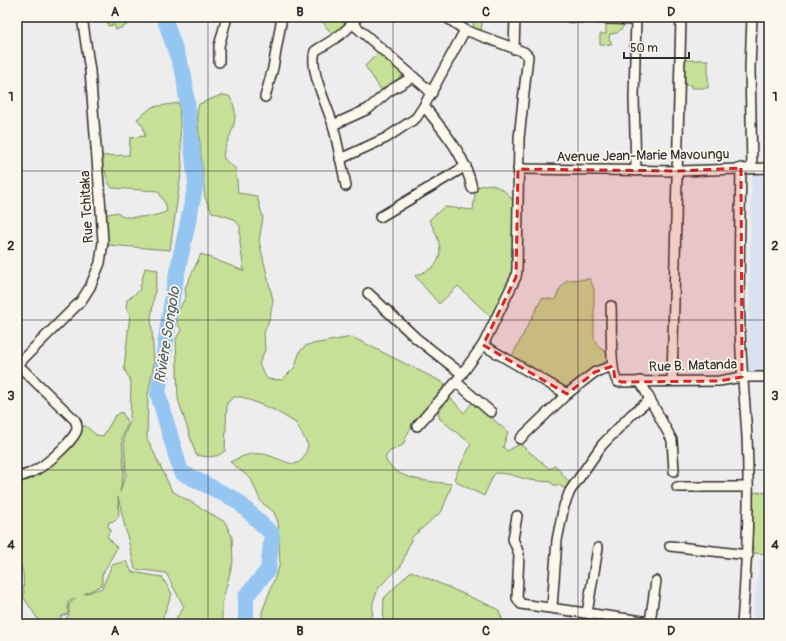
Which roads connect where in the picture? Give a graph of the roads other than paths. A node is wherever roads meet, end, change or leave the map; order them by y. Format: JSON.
{"nodes":[{"id":1,"x":82,"y":17,"type":"edge"},
{"id":2,"x":227,"y":17,"type":"edge"},
{"id":3,"x":282,"y":17,"type":"edge"},
{"id":4,"x":446,"y":17,"type":"edge"},
{"id":5,"x":514,"y":17,"type":"edge"},
{"id":6,"x":569,"y":17,"type":"edge"},
{"id":7,"x":682,"y":17,"type":"edge"},
{"id":8,"x":752,"y":17,"type":"edge"},
{"id":9,"x":636,"y":19,"type":"edge"},
{"id":10,"x":355,"y":20,"type":"edge"},
{"id":11,"x":465,"y":30,"type":"junction"},
{"id":12,"x":514,"y":49,"type":"junction"},
{"id":13,"x":219,"y":62,"type":"dead end"},
{"id":14,"x":413,"y":77,"type":"junction"},
{"id":15,"x":432,"y":93,"type":"junction"},
{"id":16,"x":265,"y":97,"type":"dead end"},
{"id":17,"x":424,"y":106,"type":"junction"},
{"id":18,"x":333,"y":125,"type":"junction"},
{"id":19,"x":340,"y":159,"type":"junction"},
{"id":20,"x":466,"y":166,"type":"junction"},
{"id":21,"x":741,"y":168,"type":"junction"},
{"id":22,"x":752,"y":168,"type":"junction"},
{"id":23,"x":769,"y":168,"type":"edge"},
{"id":24,"x":518,"y":169,"type":"junction"},
{"id":25,"x":636,"y":171,"type":"junction"},
{"id":26,"x":679,"y":171,"type":"junction"},
{"id":27,"x":346,"y":186,"type":"dead end"},
{"id":28,"x":472,"y":188,"type":"dead end"},
{"id":29,"x":380,"y":217,"type":"dead end"},
{"id":30,"x":368,"y":293,"type":"dead end"},
{"id":31,"x":611,"y":306,"type":"dead end"},
{"id":32,"x":483,"y":345,"type":"junction"},
{"id":33,"x":17,"y":365,"type":"edge"},
{"id":34,"x":613,"y":366,"type":"junction"},
{"id":35,"x":462,"y":374,"type":"junction"},
{"id":36,"x":742,"y":377,"type":"junction"},
{"id":37,"x":769,"y":377,"type":"edge"},
{"id":38,"x":640,"y":381,"type":"junction"},
{"id":39,"x":672,"y":381,"type":"junction"},
{"id":40,"x":456,"y":382,"type":"junction"},
{"id":41,"x":567,"y":394,"type":"junction"},
{"id":42,"x":650,"y":400,"type":"junction"},
{"id":43,"x":491,"y":412,"type":"dead end"},
{"id":44,"x":417,"y":426,"type":"dead end"},
{"id":45,"x":520,"y":439,"type":"dead end"},
{"id":46,"x":674,"y":470,"type":"dead end"},
{"id":47,"x":17,"y":477,"type":"edge"},
{"id":48,"x":677,"y":487,"type":"dead end"},
{"id":49,"x":747,"y":487,"type":"junction"},
{"id":50,"x":517,"y":516,"type":"dead end"},
{"id":51,"x":670,"y":546,"type":"dead end"},
{"id":52,"x":598,"y":548,"type":"dead end"},
{"id":53,"x":748,"y":555,"type":"junction"},
{"id":54,"x":656,"y":581,"type":"dead end"},
{"id":55,"x":552,"y":607,"type":"junction"},
{"id":56,"x":587,"y":612,"type":"junction"},
{"id":57,"x":649,"y":623,"type":"edge"},
{"id":58,"x":742,"y":624,"type":"edge"}],
"edges":[{"from":1,"to":33,"type":"street","name":"Rue Tchitaka"},
{"from":2,"to":13,"type":"street"},
{"from":3,"to":16,"type":"street"},
{"from":4,"to":11,"type":"street"},
{"from":5,"to":12,"type":"street"},
{"from":6,"to":9,"type":"street"},
{"from":7,"to":26,"type":"street"},
{"from":8,"to":22,"type":"street"},
{"from":9,"to":25,"type":"street"},
{"from":10,"to":14,"type":"street"},
{"from":10,"to":18,"type":"street"},
{"from":11,"to":12,"type":"street"},
{"from":11,"to":15,"type":"street"},
{"from":12,"to":24,"type":"street"},
{"from":14,"to":15,"type":"street"},
{"from":14,"to":18,"type":"street"},
{"from":15,"to":17,"type":"street"},
{"from":17,"to":19,"type":"street"},
{"from":17,"to":20,"type":"street"},
{"from":18,"to":19,"type":"street"},
{"from":19,"to":27,"type":"street"},
{"from":20,"to":28,"type":"street"},
{"from":20,"to":29,"type":"street"},
{"from":21,"to":22,"type":"street","name":"Avenue Jean-Marie Mavoungu"},
{"from":21,"to":26,"type":"street","name":"Avenue Jean-Marie Mavoungu"},
{"from":21,"to":36,"type":"street"},
{"from":22,"to":23,"type":"street","name":"Avenue Jean-Marie Mavoungu"},
{"from":24,"to":25,"type":"street","name":"Avenue Jean-Marie Mavoungu"},
{"from":24,"to":32,"type":"street"},
{"from":25,"to":26,"type":"street","name":"Avenue Jean-Marie Mavoungu"},
{"from":26,"to":39,"type":"street"},
{"from":30,"to":35,"type":"street"},
{"from":31,"to":34,"type":"street"},
{"from":32,"to":35,"type":"street"},
{"from":32,"to":41,"type":"street"},
{"from":33,"to":47,"type":"street"},
{"from":34,"to":38,"type":"street","name":"Rue B. Matanda"},
{"from":34,"to":41,"type":"street"},
{"from":35,"to":40,"type":"street"},
{"from":36,"to":37,"type":"street","name":"Rue B. Matanda"},
{"from":36,"to":39,"type":"street","name":"Rue B. Matanda"},
{"from":36,"to":49,"type":"street"},
{"from":38,"to":39,"type":"street","name":"Rue B. Matanda"},
{"from":38,"to":42,"type":"street"},
{"from":40,"to":43,"type":"street"},
{"from":40,"to":44,"type":"street"},
{"from":41,"to":45,"type":"street"},
{"from":42,"to":46,"type":"street"},
{"from":42,"to":55,"type":"street"},
{"from":48,"to":49,"type":"street"},
{"from":49,"to":53,"type":"street"},
{"from":50,"to":55,"type":"street"},
{"from":51,"to":53,"type":"street"},
{"from":52,"to":56,"type":"street"},
{"from":53,"to":58,"type":"street"},
{"from":54,"to":57,"type":"street"},
{"from":55,"to":56,"type":"street"},
{"from":56,"to":57,"type":"street"}]}
